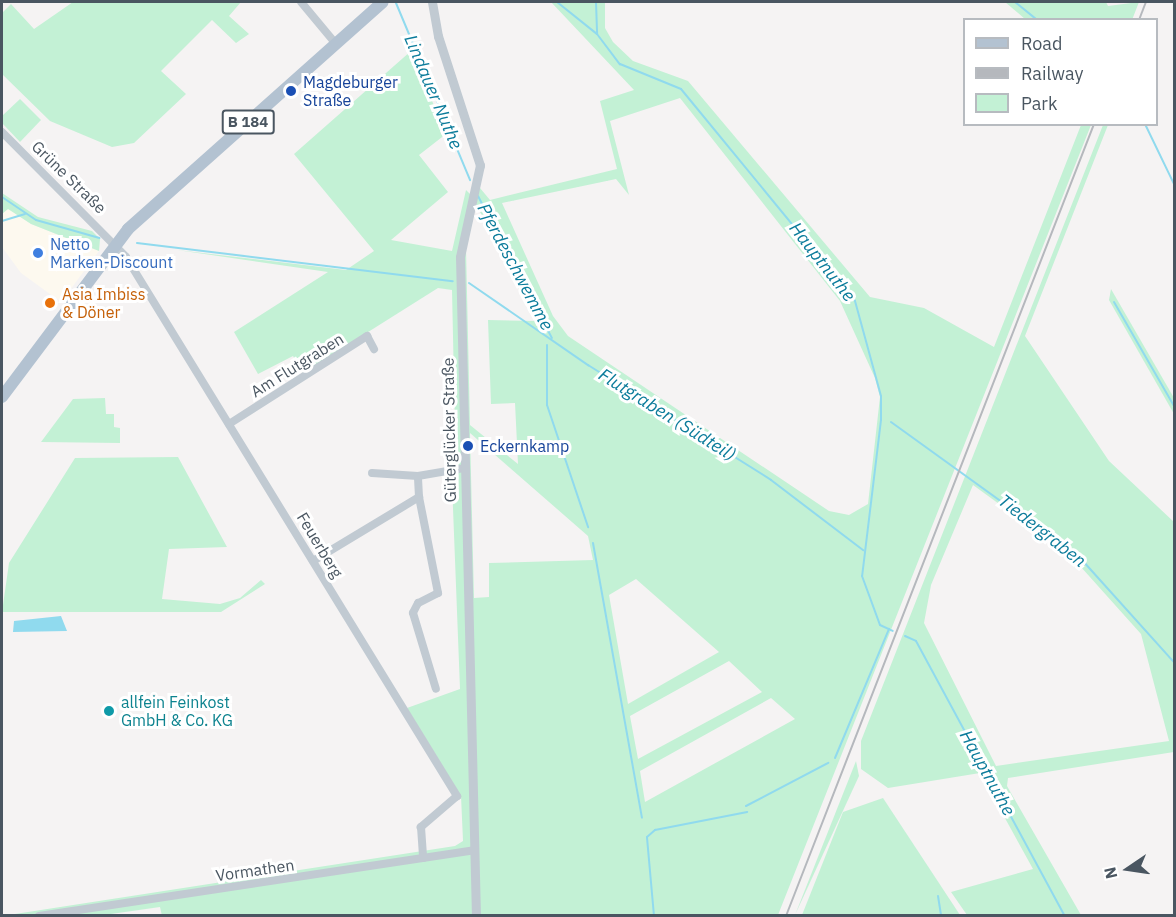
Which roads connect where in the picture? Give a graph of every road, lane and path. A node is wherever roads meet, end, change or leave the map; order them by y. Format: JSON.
{"nodes":[{"id":1,"x":301,"y":2,"type":"edge"},
{"id":2,"x":383,"y":2,"type":"edge"},
{"id":3,"x":432,"y":2,"type":"edge"},
{"id":4,"x":336,"y":44,"type":"junction"},
{"id":5,"x":2,"y":132,"type":"edge"},
{"id":6,"x":116,"y":243,"type":"junction"},
{"id":7,"x":374,"y":349,"type":"dead end"},
{"id":8,"x":2,"y":397,"type":"edge"},
{"id":9,"x":229,"y":424,"type":"junction"},
{"id":10,"x":465,"y":468,"type":"junction"},
{"id":11,"x":372,"y":473,"type":"dead end"},
{"id":12,"x":418,"y":476,"type":"junction"},
{"id":13,"x":419,"y":497,"type":"junction"},
{"id":14,"x":313,"y":561,"type":"junction"},
{"id":15,"x":436,"y":689,"type":"dead end"},
{"id":16,"x":474,"y":850,"type":"junction"},
{"id":17,"x":423,"y":858,"type":"junction"},
{"id":18,"x":39,"y":915,"type":"edge"},
{"id":19,"x":476,"y":915,"type":"edge"}],
"edges":[{"from":1,"to":4,"type":"street"},
{"from":2,"to":4,"type":"main road","number":"B 184"},
{"from":3,"to":10,"type":"street","name":"Güterglücker Straße"},
{"from":4,"to":6,"type":"main road","number":"B 184"},
{"from":5,"to":6,"type":"street","name":"Grüne Straße"},
{"from":6,"to":8,"type":"main road","number":"B 184"},
{"from":6,"to":9,"type":"street","name":"Feuerberg"},
{"from":7,"to":9,"type":"street","name":"Am Flutgraben"},
{"from":9,"to":14,"type":"street","name":"Feuerberg"},
{"from":10,"to":12,"type":"street"},
{"from":10,"to":16,"type":"street","name":"Güterglücker Straße"},
{"from":11,"to":12,"type":"street"},
{"from":12,"to":13,"type":"street"},
{"from":13,"to":14,"type":"street"},
{"from":13,"to":15,"type":"street"},
{"from":14,"to":17,"type":"street","name":"Feuerberg"},
{"from":16,"to":17,"type":"street","name":"Vormathen"},
{"from":16,"to":19,"type":"street","name":"Güterglücker Straße"},
{"from":17,"to":18,"type":"street","name":"Vormathen"}]}
